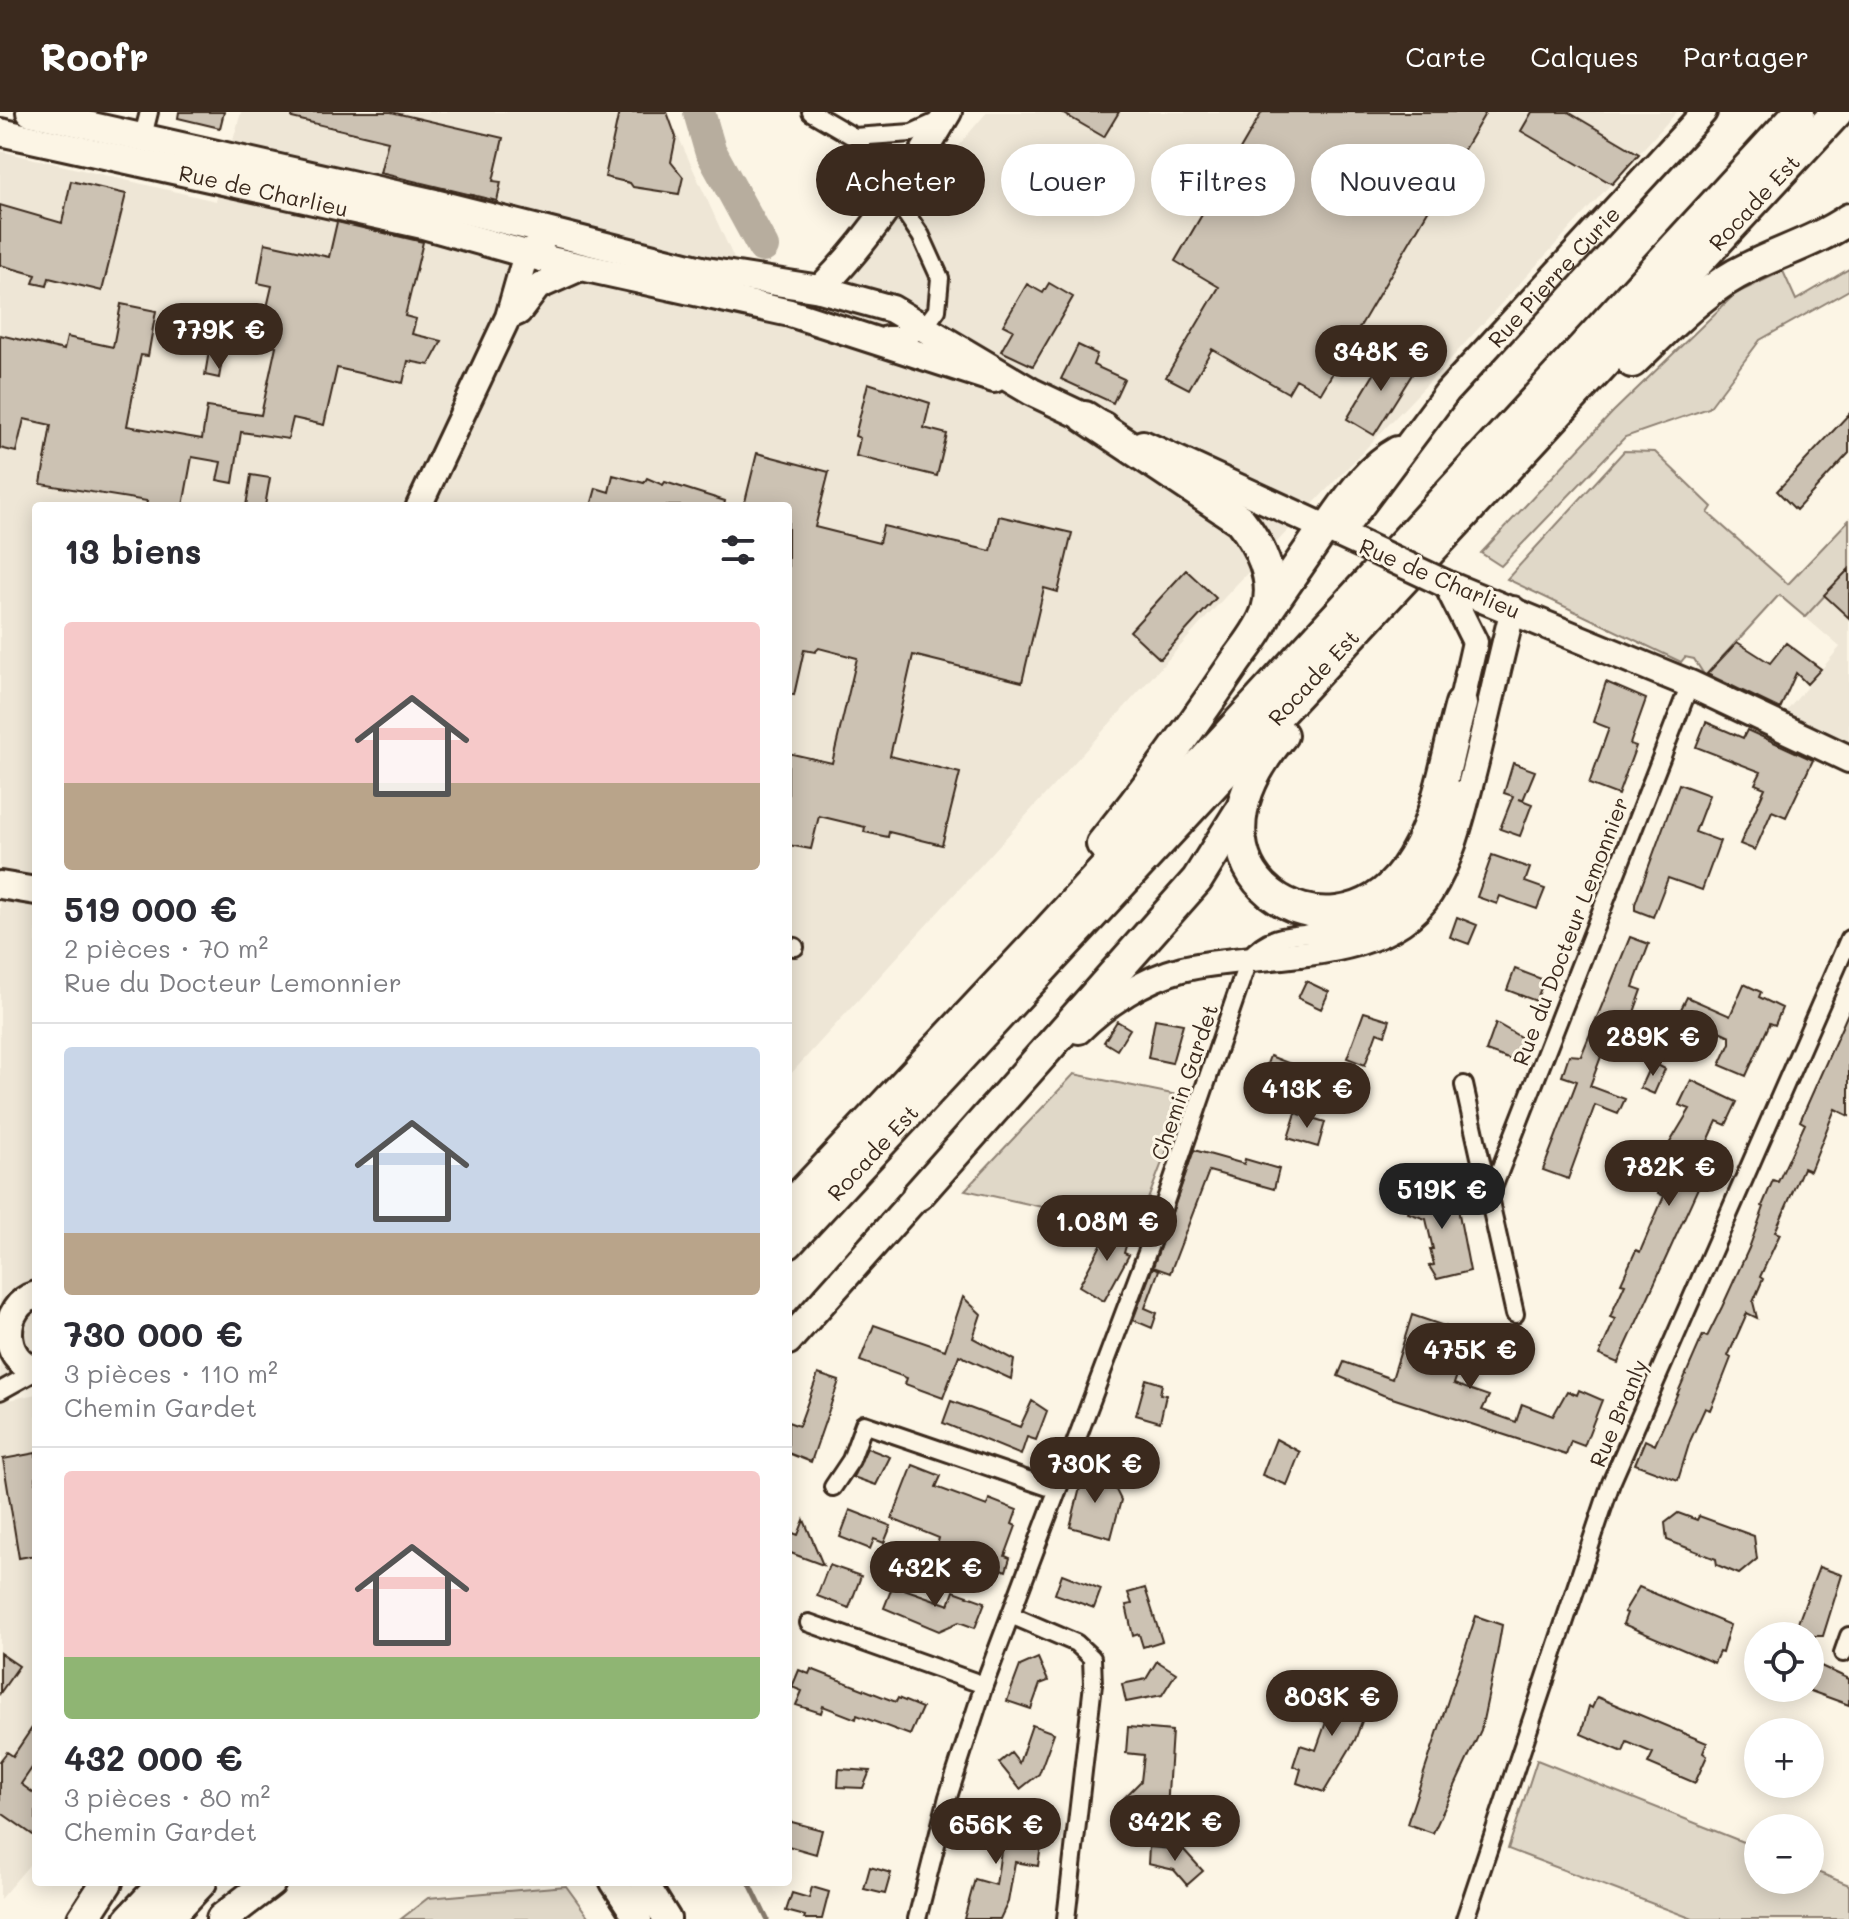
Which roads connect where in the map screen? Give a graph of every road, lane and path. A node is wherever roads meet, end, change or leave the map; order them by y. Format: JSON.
{"nodes":[{"id":1,"x":30,"y":112,"type":"edge"},
{"id":2,"x":811,"y":112,"type":"edge"},
{"id":3,"x":1704,"y":112,"type":"edge"},
{"id":4,"x":1799,"y":112,"type":"edge"},
{"id":5,"x":1837,"y":112,"type":"edge"},
{"id":6,"x":946,"y":115,"type":"edge"},
{"id":7,"x":146,"y":124,"type":"edge"},
{"id":8,"x":0,"y":132,"type":"edge"},
{"id":9,"x":854,"y":137,"type":"junction"},
{"id":10,"x":859,"y":144,"type":"edge"},
{"id":11,"x":928,"y":144,"type":"edge"},
{"id":12,"x":881,"y":216,"type":"edge"},
{"id":13,"x":906,"y":216,"type":"edge"},
{"id":14,"x":1849,"y":219,"type":"edge"},
{"id":15,"x":517,"y":225,"type":"junction"},
{"id":16,"x":557,"y":235,"type":"junction"},
{"id":17,"x":526,"y":254,"type":"junction"},
{"id":18,"x":583,"y":267,"type":"junction"},
{"id":19,"x":820,"y":289,"type":"junction"},
{"id":20,"x":508,"y":317,"type":"junction"},
{"id":21,"x":815,"y":321,"type":"junction"},
{"id":22,"x":925,"y":326,"type":"junction"},
{"id":23,"x":853,"y":332,"type":"junction"},
{"id":24,"x":1032,"y":392,"type":"junction"},
{"id":25,"x":1565,"y":409,"type":"junction"},
{"id":26,"x":1085,"y":417,"type":"junction"},
{"id":27,"x":421,"y":502,"type":"edge"},
{"id":28,"x":1333,"y":531,"type":"junction"},
{"id":29,"x":1446,"y":584,"type":"junction"},
{"id":30,"x":1510,"y":608,"type":"junction"},
{"id":31,"x":1267,"y":611,"type":"junction"},
{"id":32,"x":1475,"y":642,"type":"junction"},
{"id":33,"x":1343,"y":646,"type":"junction"},
{"id":34,"x":1690,"y":684,"type":"junction"},
{"id":35,"x":1461,"y":704,"type":"junction"},
{"id":36,"x":1849,"y":759,"type":"edge"},
{"id":37,"x":1239,"y":813,"type":"junction"},
{"id":38,"x":0,"y":885,"type":"edge"},
{"id":39,"x":32,"y":891,"type":"edge"},
{"id":40,"x":1042,"y":937,"type":"junction"},
{"id":41,"x":1849,"y":939,"type":"edge"},
{"id":42,"x":1249,"y":958,"type":"junction"},
{"id":43,"x":1464,"y":1085,"type":"dead end"},
{"id":44,"x":846,"y":1151,"type":"junction"},
{"id":45,"x":1491,"y":1193,"type":"junction"},
{"id":46,"x":918,"y":1195,"type":"junction"},
{"id":47,"x":797,"y":1200,"type":"edge"},
{"id":48,"x":792,"y":1224,"type":"edge"},
{"id":49,"x":20,"y":1302,"type":"edge"},
{"id":50,"x":1515,"y":1314,"type":"dead end"},
{"id":51,"x":792,"y":1337,"type":"edge"},
{"id":52,"x":2,"y":1352,"type":"edge"},
{"id":53,"x":32,"y":1368,"type":"edge"},
{"id":54,"x":32,"y":1372,"type":"edge"},
{"id":55,"x":0,"y":1391,"type":"edge"},
{"id":56,"x":833,"y":1487,"type":"dead end"},
{"id":57,"x":1057,"y":1490,"type":"junction"},
{"id":58,"x":1013,"y":1616,"type":"junction"},
{"id":59,"x":809,"y":1623,"type":"dead end"},
{"id":60,"x":1849,"y":1636,"type":"edge"},
{"id":61,"x":1843,"y":1653,"type":"dead end"},
{"id":62,"x":984,"y":1685,"type":"junction"},
{"id":63,"x":104,"y":1886,"type":"edge"},
{"id":64,"x":161,"y":1886,"type":"edge"},
{"id":65,"x":197,"y":1886,"type":"edge"},
{"id":66,"x":265,"y":1886,"type":"edge"},
{"id":67,"x":617,"y":1886,"type":"edge"},
{"id":68,"x":646,"y":1886,"type":"edge"},
{"id":69,"x":83,"y":1919,"type":"edge"},
{"id":70,"x":130,"y":1919,"type":"edge"},
{"id":71,"x":166,"y":1919,"type":"edge"},
{"id":72,"x":222,"y":1919,"type":"edge"},
{"id":73,"x":638,"y":1919,"type":"edge"},
{"id":74,"x":667,"y":1919,"type":"edge"},
{"id":75,"x":917,"y":1919,"type":"edge"},
{"id":76,"x":1066,"y":1919,"type":"edge"},
{"id":77,"x":1465,"y":1919,"type":"edge"}],
"edges":[{"from":1,"to":7,"type":"main road","name":"Rue de Charlieu"},
{"from":2,"to":9,"type":"street"},
{"from":3,"to":28,"type":"street","name":"Rue Pierre Curie"},
{"from":4,"to":40,"type":"highway","name":"Rocade Est"},
{"from":5,"to":25,"type":"highway","name":"Rocade Est"},
{"from":6,"to":9,"type":"street"},
{"from":6,"to":11,"type":"main road"},
{"from":7,"to":15,"type":"main road","name":"Rue de Charlieu"},
{"from":8,"to":17,"type":"main road","name":"Rue de Charlieu"},
{"from":9,"to":10,"type":"street"},
{"from":12,"to":19,"type":"main road"},
{"from":13,"to":22,"type":"street"},
{"from":14,"to":25,"type":"highway"},
{"from":15,"to":16,"type":"main road","name":"Rue de Charlieu"},
{"from":15,"to":17,"type":"street"},
{"from":16,"to":17,"type":"street"},
{"from":16,"to":19,"type":"main road","name":"Rue de Charlieu"},
{"from":17,"to":18,"type":"main road","name":"Rue de Charlieu"},
{"from":17,"to":20,"type":"street"},
{"from":18,"to":20,"type":"street"},
{"from":18,"to":21,"type":"main road","name":"Rue de Charlieu"},
{"from":19,"to":21,"type":"street"},
{"from":19,"to":22,"type":"main road","name":"Rue de Charlieu"},
{"from":20,"to":27,"type":"street"},
{"from":21,"to":23,"type":"main road","name":"Rue de Charlieu"},
{"from":22,"to":23,"type":"street"},
{"from":22,"to":24,"type":"main road","name":"Rue de Charlieu"},
{"from":23,"to":24,"type":"main road","name":"Rue de Charlieu"},
{"from":24,"to":26,"type":"main road","name":"Rue de Charlieu"},
{"from":25,"to":33,"type":"highway","name":"Rocade Est"},
{"from":26,"to":28,"type":"main road","name":"Rue de Charlieu"},
{"from":26,"to":31,"type":"highway"},
{"from":28,"to":29,"type":"main road","name":"Rue de Charlieu","bridge":true},
{"from":28,"to":31,"type":"highway"},
{"from":29,"to":30,"type":"main road","name":"Rue de Charlieu"},
{"from":29,"to":32,"type":"street"},
{"from":30,"to":32,"type":"street"},
{"from":30,"to":34,"type":"main road","name":"Rue de Charlieu"},
{"from":30,"to":42,"type":"street"},
{"from":31,"to":40,"type":"highway"},
{"from":32,"to":35,"type":"street"},
{"from":33,"to":37,"type":"highway"},
{"from":33,"to":44,"type":"highway","name":"Rocade Est"},
{"from":34,"to":36,"type":"main road","name":"Rue de Charlieu"},
{"from":34,"to":45,"type":"street","name":"Rue du Docteur Lemonnier"},
{"from":35,"to":37,"type":"highway"},
{"from":35,"to":42,"type":"street"},
{"from":37,"to":46,"type":"highway"},
{"from":38,"to":39,"type":"main road"},
{"from":40,"to":44,"type":"highway","name":"Rocade Est"},
{"from":41,"to":77,"type":"street","name":"Rue Branly"},
{"from":42,"to":46,"type":"street"},
{"from":42,"to":57,"type":"street","name":"Chemin Gardet"},
{"from":43,"to":45,"type":"street"},
{"from":44,"to":47,"type":"highway","name":"Rocade Est"},
{"from":44,"to":47,"type":"highway"},
{"from":45,"to":50,"type":"street"},
{"from":46,"to":51,"type":"main road"},
{"from":47,"to":48,"type":"highway","name":"Rocade Est"},
{"from":49,"to":52,"type":"main road"},
{"from":52,"to":53,"type":"main road"},
{"from":54,"to":55,"type":"street"},
{"from":56,"to":57,"type":"street"},
{"from":57,"to":58,"type":"street","name":"Chemin Gardet"},
{"from":58,"to":62,"type":"street","name":"Chemin Gardet"},
{"from":58,"to":76,"type":"street"},
{"from":59,"to":62,"type":"street"},
{"from":60,"to":61,"type":"street"},
{"from":62,"to":75,"type":"street","name":"Chemin Gardet"},
{"from":63,"to":69,"type":"highway"},
{"from":64,"to":70,"type":"highway"},
{"from":65,"to":71,"type":"highway"},
{"from":66,"to":72,"type":"highway"},
{"from":67,"to":73,"type":"main road"},
{"from":68,"to":74,"type":"main road"}]}
